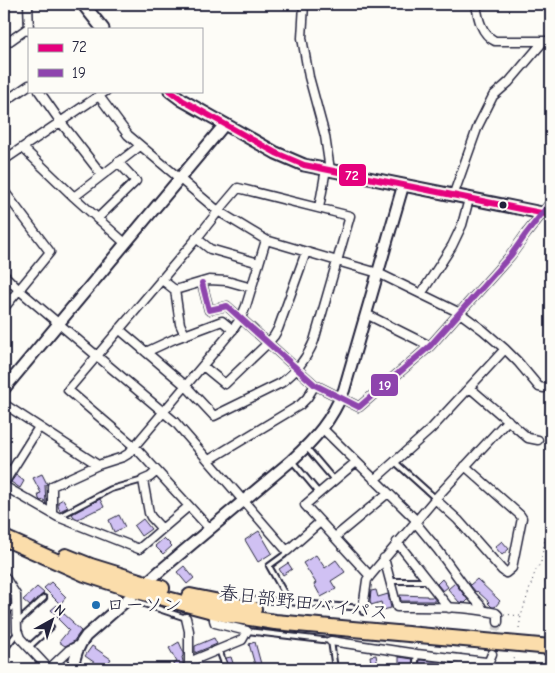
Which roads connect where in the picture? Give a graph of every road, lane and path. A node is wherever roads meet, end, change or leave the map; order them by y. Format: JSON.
{"nodes":[{"id":1,"x":28,"y":4,"type":"edge"},
{"id":2,"x":83,"y":4,"type":"edge"},
{"id":3,"x":304,"y":4,"type":"edge"},
{"id":4,"x":476,"y":4,"type":"edge"},
{"id":5,"x":29,"y":28,"type":"edge"},
{"id":6,"x":102,"y":28,"type":"edge"},
{"id":7,"x":28,"y":31,"type":"edge"},
{"id":8,"x":547,"y":41,"type":"edge"},
{"id":9,"x":4,"y":45,"type":"edge"},
{"id":10,"x":28,"y":86,"type":"edge"},
{"id":11,"x":40,"y":92,"type":"edge"},
{"id":12,"x":171,"y":92,"type":"edge"},
{"id":13,"x":102,"y":94,"type":"edge"},
{"id":14,"x":4,"y":102,"type":"edge"},
{"id":15,"x":60,"y":121,"type":"junction"},
{"id":16,"x":225,"y":124,"type":"junction"},
{"id":17,"x":140,"y":146,"type":"junction"},
{"id":18,"x":23,"y":148,"type":"junction"},
{"id":19,"x":4,"y":160,"type":"edge"},
{"id":20,"x":118,"y":162,"type":"junction"},
{"id":21,"x":328,"y":170,"type":"junction"},
{"id":22,"x":102,"y":174,"type":"junction"},
{"id":23,"x":180,"y":180,"type":"junction"},
{"id":24,"x":404,"y":186,"type":"junction"},
{"id":25,"x":4,"y":190,"type":"edge"},
{"id":26,"x":453,"y":196,"type":"junction"},
{"id":27,"x":74,"y":197,"type":"junction"},
{"id":28,"x":469,"y":199,"type":"junction"},
{"id":29,"x":551,"y":202,"type":"edge"},
{"id":30,"x":319,"y":208,"type":"junction"},
{"id":31,"x":218,"y":211,"type":"junction"},
{"id":32,"x":547,"y":214,"type":"edge"},
{"id":33,"x":97,"y":218,"type":"junction"},
{"id":34,"x":196,"y":238,"type":"junction"},
{"id":35,"x":266,"y":240,"type":"junction"},
{"id":36,"x":125,"y":243,"type":"junction"},
{"id":37,"x":306,"y":252,"type":"junction"},
{"id":38,"x":337,"y":260,"type":"junction"},
{"id":39,"x":259,"y":263,"type":"junction"},
{"id":40,"x":378,"y":273,"type":"junction"},
{"id":41,"x":4,"y":275,"type":"edge"},
{"id":42,"x":161,"y":279,"type":"junction"},
{"id":43,"x":202,"y":283,"type":"junction"},
{"id":44,"x":252,"y":288,"type":"junction"},
{"id":45,"x":19,"y":290,"type":"junction"},
{"id":46,"x":176,"y":290,"type":"junction"},
{"id":47,"x":421,"y":294,"type":"junction"},
{"id":48,"x":4,"y":308,"type":"edge"},
{"id":49,"x":460,"y":313,"type":"junction"},
{"id":50,"x":366,"y":314,"type":"junction"},
{"id":51,"x":241,"y":318,"type":"junction"},
{"id":52,"x":58,"y":323,"type":"junction"},
{"id":53,"x":119,"y":329,"type":"junction"},
{"id":54,"x":233,"y":330,"type":"junction"},
{"id":55,"x":185,"y":335,"type":"junction"},
{"id":56,"x":268,"y":343,"type":"junction"},
{"id":57,"x":430,"y":346,"type":"junction"},
{"id":58,"x":505,"y":349,"type":"junction"},
{"id":59,"x":146,"y":352,"type":"junction"},
{"id":60,"x":96,"y":356,"type":"junction"},
{"id":61,"x":203,"y":366,"type":"junction"},
{"id":62,"x":297,"y":369,"type":"junction"},
{"id":63,"x":315,"y":385,"type":"junction"},
{"id":64,"x":186,"y":386,"type":"junction"},
{"id":65,"x":470,"y":388,"type":"junction"},
{"id":66,"x":544,"y":388,"type":"dead end"},
{"id":67,"x":4,"y":389,"type":"edge"},
{"id":68,"x":340,"y":398,"type":"junction"},
{"id":69,"x":4,"y":404,"type":"edge"},
{"id":70,"x":164,"y":412,"type":"junction"},
{"id":71,"x":508,"y":420,"type":"junction"},
{"id":72,"x":39,"y":427,"type":"junction"},
{"id":73,"x":322,"y":429,"type":"junction"},
{"id":74,"x":538,"y":440,"type":"dead end"},
{"id":75,"x":135,"y":447,"type":"junction"},
{"id":76,"x":306,"y":447,"type":"junction"},
{"id":77,"x":209,"y":460,"type":"junction"},
{"id":78,"x":292,"y":460,"type":"junction"},
{"id":79,"x":356,"y":462,"type":"junction"},
{"id":80,"x":395,"y":462,"type":"junction"},
{"id":81,"x":98,"y":465,"type":"junction"},
{"id":82,"x":466,"y":466,"type":"junction"},
{"id":83,"x":158,"y":471,"type":"junction"},
{"id":84,"x":143,"y":480,"type":"junction"},
{"id":85,"x":334,"y":480,"type":"junction"},
{"id":86,"x":374,"y":480,"type":"junction"},
{"id":87,"x":4,"y":484,"type":"edge"},
{"id":88,"x":388,"y":493,"type":"junction"},
{"id":89,"x":319,"y":494,"type":"junction"},
{"id":90,"x":435,"y":498,"type":"junction"},
{"id":91,"x":244,"y":500,"type":"junction"},
{"id":92,"x":551,"y":504,"type":"edge"},
{"id":93,"x":189,"y":506,"type":"junction"},
{"id":94,"x":55,"y":515,"type":"junction"},
{"id":95,"x":415,"y":521,"type":"junction"},
{"id":96,"x":320,"y":522,"type":"junction"},
{"id":97,"x":4,"y":529,"type":"edge"},
{"id":98,"x":162,"y":529,"type":"junction"},
{"id":99,"x":210,"y":529,"type":"junction"},
{"id":100,"x":335,"y":537,"type":"junction"},
{"id":101,"x":4,"y":538,"type":"edge"},
{"id":102,"x":397,"y":542,"type":"junction"},
{"id":103,"x":288,"y":551,"type":"junction"},
{"id":104,"x":384,"y":558,"type":"junction"},
{"id":105,"x":4,"y":576,"type":"edge"},
{"id":106,"x":370,"y":576,"type":"junction"},
{"id":107,"x":390,"y":581,"type":"junction"},
{"id":108,"x":427,"y":581,"type":"junction"},
{"id":109,"x":137,"y":591,"type":"junction"},
{"id":110,"x":44,"y":598,"type":"dead end"},
{"id":111,"x":287,"y":598,"type":"dead end"},
{"id":112,"x":243,"y":603,"type":"junction"},
{"id":113,"x":16,"y":604,"type":"junction"},
{"id":114,"x":449,"y":608,"type":"junction"},
{"id":115,"x":363,"y":610,"type":"joint"},
{"id":116,"x":483,"y":610,"type":"junction"},
{"id":117,"x":214,"y":611,"type":"junction"},
{"id":118,"x":4,"y":616,"type":"edge"},
{"id":119,"x":520,"y":616,"type":"junction"},
{"id":120,"x":186,"y":618,"type":"joint"},
{"id":121,"x":498,"y":618,"type":"joint"},
{"id":122,"x":17,"y":623,"type":"junction"},
{"id":123,"x":51,"y":627,"type":"dead end"},
{"id":124,"x":519,"y":628,"type":"dead end"},
{"id":125,"x":247,"y":631,"type":"junction"},
{"id":126,"x":18,"y":632,"type":"junction"},
{"id":127,"x":331,"y":642,"type":"junction"},
{"id":128,"x":545,"y":642,"type":"edge"},
{"id":129,"x":79,"y":645,"type":"junction"},
{"id":130,"x":29,"y":647,"type":"junction"},
{"id":131,"x":4,"y":650,"type":"edge"},
{"id":132,"x":219,"y":650,"type":"junction"},
{"id":133,"x":515,"y":651,"type":"dead end"},
{"id":134,"x":417,"y":654,"type":"junction"},
{"id":135,"x":492,"y":654,"type":"dead end"},
{"id":136,"x":461,"y":659,"type":"junction"},
{"id":137,"x":495,"y":664,"type":"dead end"},
{"id":138,"x":513,"y":664,"type":"junction"},
{"id":139,"x":188,"y":667,"type":"edge"},
{"id":140,"x":49,"y":669,"type":"edge"},
{"id":141,"x":73,"y":669,"type":"edge"},
{"id":142,"x":226,"y":669,"type":"edge"},
{"id":143,"x":335,"y":669,"type":"edge"},
{"id":144,"x":415,"y":669,"type":"edge"},
{"id":145,"x":458,"y":669,"type":"edge"},
{"id":146,"x":512,"y":669,"type":"edge"}],
"edges":[{"from":1,"to":5,"type":"street"},
{"from":2,"to":6,"type":"main road"},
{"from":3,"to":21,"type":"street"},
{"from":4,"to":8,"type":"street"},
{"from":7,"to":9,"type":"street"},
{"from":8,"to":26,"type":"street"},
{"from":10,"to":14,"type":"street"},
{"from":11,"to":15,"type":"street"},
{"from":12,"to":16,"type":"main road"},
{"from":13,"to":15,"type":"street"},
{"from":13,"to":17,"type":"street"},
{"from":15,"to":18,"type":"street"},
{"from":15,"to":22,"type":"street"},
{"from":16,"to":21,"type":"main road"},
{"from":16,"to":23,"type":"street"},
{"from":17,"to":20,"type":"street"},
{"from":17,"to":23,"type":"street"},
{"from":18,"to":19,"type":"street"},
{"from":18,"to":27,"type":"street"},
{"from":20,"to":22,"type":"street"},
{"from":20,"to":33,"type":"street"},
{"from":21,"to":24,"type":"main road"},
{"from":21,"to":30,"type":"street"},
{"from":22,"to":27,"type":"street"},
{"from":23,"to":31,"type":"street"},
{"from":23,"to":36,"type":"street"},
{"from":24,"to":26,"type":"main road"},
{"from":24,"to":40,"type":"street"},
{"from":25,"to":45,"type":"street"},
{"from":26,"to":28,"type":"main road"},
{"from":27,"to":33,"type":"street"},
{"from":28,"to":32,"type":"main road"},
{"from":28,"to":47,"type":"street"},
{"from":29,"to":32,"type":"street"},
{"from":30,"to":31,"type":"street"},
{"from":30,"to":38,"type":"street"},
{"from":31,"to":34,"type":"street"},
{"from":31,"to":35,"type":"street"},
{"from":32,"to":49,"type":"street"},
{"from":33,"to":36,"type":"street"},
{"from":34,"to":39,"type":"street"},
{"from":34,"to":42,"type":"street"},
{"from":35,"to":37,"type":"street"},
{"from":35,"to":39,"type":"street"},
{"from":36,"to":52,"type":"street"},
{"from":37,"to":38,"type":"street"},
{"from":37,"to":56,"type":"street"},
{"from":38,"to":40,"type":"street"},
{"from":38,"to":62,"type":"street"},
{"from":39,"to":44,"type":"street"},
{"from":40,"to":47,"type":"street"},
{"from":40,"to":50,"type":"street"},
{"from":41,"to":45,"type":"street"},
{"from":42,"to":46,"type":"street"},
{"from":42,"to":53,"type":"street"},
{"from":43,"to":44,"type":"street"},
{"from":43,"to":46,"type":"street"},
{"from":43,"to":51,"type":"street"},
{"from":44,"to":51,"type":"street"},
{"from":45,"to":48,"type":"street"},
{"from":45,"to":52,"type":"street"},
{"from":46,"to":55,"type":"street"},
{"from":47,"to":49,"type":"street"},
{"from":49,"to":57,"type":"street"},
{"from":49,"to":58,"type":"street"},
{"from":50,"to":57,"type":"street"},
{"from":50,"to":68,"type":"street"},
{"from":51,"to":54,"type":"street"},
{"from":51,"to":56,"type":"street"},
{"from":52,"to":60,"type":"street"},
{"from":52,"to":67,"type":"street"},
{"from":53,"to":59,"type":"street"},
{"from":53,"to":60,"type":"street"},
{"from":54,"to":55,"type":"street"},
{"from":54,"to":61,"type":"street"},
{"from":55,"to":59,"type":"street"},
{"from":56,"to":61,"type":"street"},
{"from":56,"to":62,"type":"street"},
{"from":57,"to":68,"type":"street"},
{"from":58,"to":65,"type":"street"},
{"from":58,"to":66,"type":"street"},
{"from":59,"to":64,"type":"street"},
{"from":60,"to":70,"type":"street"},
{"from":60,"to":75,"type":"street"},
{"from":61,"to":64,"type":"street"},
{"from":62,"to":63,"type":"street"},
{"from":62,"to":64,"type":"street"},
{"from":63,"to":68,"type":"street"},
{"from":63,"to":77,"type":"street"},
{"from":64,"to":70,"type":"street"},
{"from":65,"to":71,"type":"street"},
{"from":65,"to":80,"type":"street"},
{"from":68,"to":73,"type":"street"},
{"from":69,"to":72,"type":"street"},
{"from":70,"to":75,"type":"street"},
{"from":70,"to":77,"type":"street"},
{"from":71,"to":74,"type":"street"},
{"from":71,"to":82,"type":"street"},
{"from":72,"to":81,"type":"street"},
{"from":72,"to":87,"type":"street"},
{"from":73,"to":76,"type":"street"},
{"from":73,"to":79,"type":"street"},
{"from":75,"to":81,"type":"street"},
{"from":75,"to":83,"type":"street"},
{"from":76,"to":78,"type":"street"},
{"from":76,"to":85,"type":"lane"},
{"from":77,"to":91,"type":"street"},
{"from":78,"to":89,"type":"lane"},
{"from":78,"to":91,"type":"street"},
{"from":79,"to":85,"type":"street"},
{"from":79,"to":86,"type":"street"},
{"from":80,"to":86,"type":"street"},
{"from":80,"to":90,"type":"lane"},
{"from":81,"to":94,"type":"street"},
{"from":82,"to":90,"type":"street"},
{"from":82,"to":90,"type":"street"},
{"from":83,"to":84,"type":"street"},
{"from":83,"to":93,"type":"street"},
{"from":84,"to":94,"type":"lane"},
{"from":84,"to":98,"type":"street"},
{"from":85,"to":89,"type":"street"},
{"from":86,"to":88,"type":"street"},
{"from":87,"to":94,"type":"street"},
{"from":88,"to":95,"type":"street"},
{"from":88,"to":100,"type":"street"},
{"from":89,"to":96,"type":"street"},
{"from":90,"to":95,"type":"street"},
{"from":91,"to":99,"type":"street"},
{"from":91,"to":103,"type":"street"},
{"from":92,"to":119,"type":"path"},
{"from":93,"to":98,"type":"street"},
{"from":93,"to":99,"type":"street"},
{"from":94,"to":98,"type":"street"},
{"from":95,"to":102,"type":"street"},
{"from":95,"to":116,"type":"street"},
{"from":96,"to":100,"type":"street"},
{"from":96,"to":103,"type":"street"},
{"from":97,"to":109,"type":"highway","name":"春日部野田バイパス"},
{"from":99,"to":109,"type":"street"},
{"from":100,"to":106,"type":"street"},
{"from":101,"to":109,"type":"highway","name":"春日部野田バイパス"},
{"from":102,"to":104,"type":"street"},
{"from":102,"to":108,"type":"street"},
{"from":103,"to":111,"type":"lane"},
{"from":104,"to":106,"type":"street"},
{"from":104,"to":107,"type":"street"},
{"from":105,"to":113,"type":"street"},
{"from":106,"to":115,"type":"street"},
{"from":107,"to":108,"type":"lane"},
{"from":107,"to":114,"type":"street"},
{"from":108,"to":114,"type":"street"},
{"from":109,"to":112,"type":"highway","name":"春日部野田バイパス"},
{"from":109,"to":117,"type":"highway","name":"春日部野田バイパス"},
{"from":109,"to":120,"type":"lane"},
{"from":109,"to":129,"type":"street"},
{"from":110,"to":122,"type":"lane"},
{"from":112,"to":115,"type":"lane"},
{"from":112,"to":128,"type":"highway","name":"春日部野田バイパス"},
{"from":113,"to":118,"type":"lane"},
{"from":113,"to":122,"type":"street"},
{"from":114,"to":116,"type":"street"},
{"from":116,"to":121,"type":"street"},
{"from":117,"to":125,"type":"street"},
{"from":117,"to":128,"type":"highway","name":"春日部野田バイパス"},
{"from":119,"to":121,"type":"path"},
{"from":119,"to":124,"type":"path"},
{"from":120,"to":139,"type":"street"},
{"from":122,"to":126,"type":"street"},
{"from":123,"to":130,"type":"lane"},
{"from":125,"to":127,"type":"lane"},
{"from":125,"to":132,"type":"street"},
{"from":126,"to":130,"type":"street"},
{"from":126,"to":131,"type":"lane"},
{"from":127,"to":134,"type":"street"},
{"from":127,"to":143,"type":"lane"},
{"from":129,"to":140,"type":"street"},
{"from":129,"to":141,"type":"street"},
{"from":130,"to":140,"type":"street"},
{"from":132,"to":139,"type":"street"},
{"from":132,"to":142,"type":"lane"},
{"from":133,"to":138,"type":"path"},
{"from":134,"to":136,"type":"street"},
{"from":134,"to":144,"type":"lane"},
{"from":135,"to":136,"type":"street"},
{"from":136,"to":145,"type":"street"},
{"from":137,"to":138,"type":"path"},
{"from":138,"to":146,"type":"path"}]}
